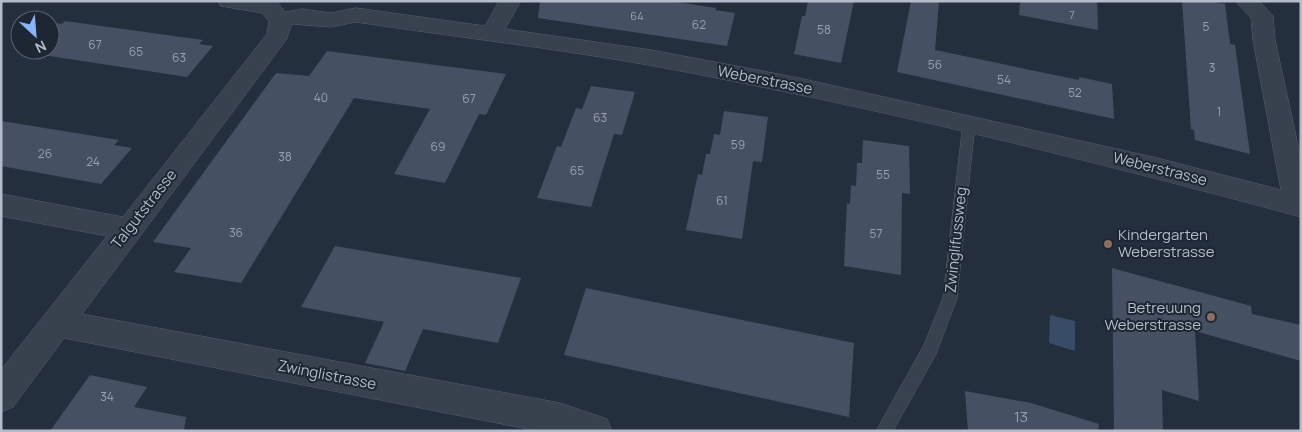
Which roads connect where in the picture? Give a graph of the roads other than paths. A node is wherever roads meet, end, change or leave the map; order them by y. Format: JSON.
{"nodes":[{"id":1,"x":229,"y":1,"type":"edge"},
{"id":2,"x":510,"y":1,"type":"edge"},
{"id":3,"x":1246,"y":1,"type":"edge"},
{"id":4,"x":356,"y":8,"type":"edge"},
{"id":5,"x":280,"y":20,"type":"junction"},
{"id":6,"x":491,"y":35,"type":"junction"},
{"id":7,"x":969,"y":123,"type":"junction"},
{"id":8,"x":1,"y":205,"type":"edge"},
{"id":9,"x":1299,"y":205,"type":"edge"},
{"id":10,"x":128,"y":229,"type":"junction"},
{"id":11,"x":57,"y":323,"type":"junction"},
{"id":12,"x":1,"y":396,"type":"edge"},
{"id":13,"x":595,"y":431,"type":"edge"},
{"id":14,"x":884,"y":431,"type":"edge"}],
"edges":[{"from":1,"to":5,"type":"street"},
{"from":2,"to":6,"type":"street"},
{"from":3,"to":9,"type":"street"},
{"from":4,"to":5,"type":"street","name":"Weberstrasse"},
{"from":4,"to":6,"type":"street","name":"Weberstrasse"},
{"from":5,"to":10,"type":"street","name":"Talgutstrasse"},
{"from":6,"to":7,"type":"street","name":"Weberstrasse"},
{"from":7,"to":9,"type":"street","name":"Weberstrasse"},
{"from":7,"to":14,"type":"lane","name":"Zwinglifussweg"},
{"from":8,"to":10,"type":"street"},
{"from":10,"to":11,"type":"street","name":"Talgutstrasse"},
{"from":11,"to":12,"type":"street","name":"Talgutstrasse"},
{"from":11,"to":13,"type":"street","name":"Zwinglistrasse"}]}
